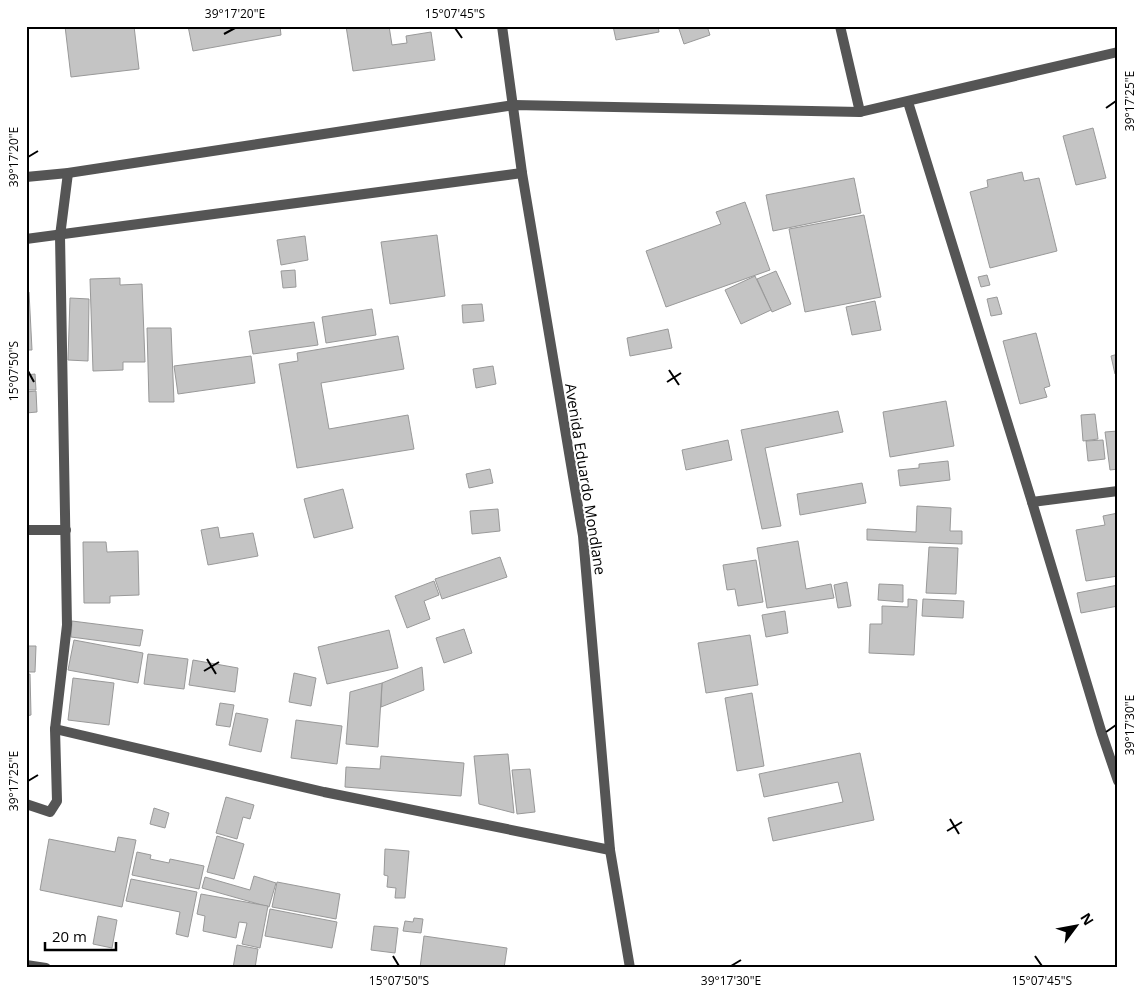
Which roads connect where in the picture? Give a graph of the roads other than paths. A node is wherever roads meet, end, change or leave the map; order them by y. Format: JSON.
{"nodes":[{"id":1,"x":502,"y":26,"type":"edge"},
{"id":2,"x":840,"y":26,"type":"edge"},
{"id":3,"x":1118,"y":52,"type":"edge"},
{"id":4,"x":908,"y":102,"type":"junction"},
{"id":5,"x":514,"y":105,"type":"junction"},
{"id":6,"x":860,"y":112,"type":"junction"},
{"id":7,"x":68,"y":173,"type":"junction"},
{"id":8,"x":522,"y":173,"type":"junction"},
{"id":9,"x":26,"y":178,"type":"edge"},
{"id":10,"x":60,"y":236,"type":"junction"},
{"id":11,"x":26,"y":239,"type":"edge"},
{"id":12,"x":1118,"y":490,"type":"edge"},
{"id":13,"x":1032,"y":502,"type":"junction"},
{"id":14,"x":26,"y":530,"type":"edge"},
{"id":15,"x":66,"y":530,"type":"junction"},
{"id":16,"x":56,"y":729,"type":"junction"},
{"id":17,"x":1118,"y":781,"type":"edge"},
{"id":18,"x":26,"y":804,"type":"edge"},
{"id":19,"x":610,"y":850,"type":"junction"},
{"id":20,"x":26,"y":965,"type":"edge"},
{"id":21,"x":46,"y":968,"type":"edge"},
{"id":22,"x":630,"y":968,"type":"edge"}],
"edges":[{"from":1,"to":5,"type":"street","name":"Avenida Eduardo Mondlane"},
{"from":2,"to":6,"type":"street"},
{"from":3,"to":4,"type":"street"},
{"from":4,"to":6,"type":"street"},
{"from":4,"to":13,"type":"street"},
{"from":5,"to":6,"type":"street"},
{"from":5,"to":7,"type":"street"},
{"from":5,"to":8,"type":"street","name":"Avenida Eduardo Mondlane"},
{"from":7,"to":9,"type":"street"},
{"from":7,"to":10,"type":"street"},
{"from":8,"to":10,"type":"street"},
{"from":8,"to":19,"type":"street","name":"Avenida Eduardo Mondlane"},
{"from":10,"to":11,"type":"street"},
{"from":10,"to":15,"type":"street"},
{"from":12,"to":13,"type":"street"},
{"from":13,"to":17,"type":"street"},
{"from":14,"to":15,"type":"street"},
{"from":15,"to":16,"type":"street"},
{"from":16,"to":18,"type":"street"},
{"from":16,"to":19,"type":"street"},
{"from":19,"to":22,"type":"street","name":"Avenida Eduardo Mondlane"},
{"from":20,"to":21,"type":"street"}]}
